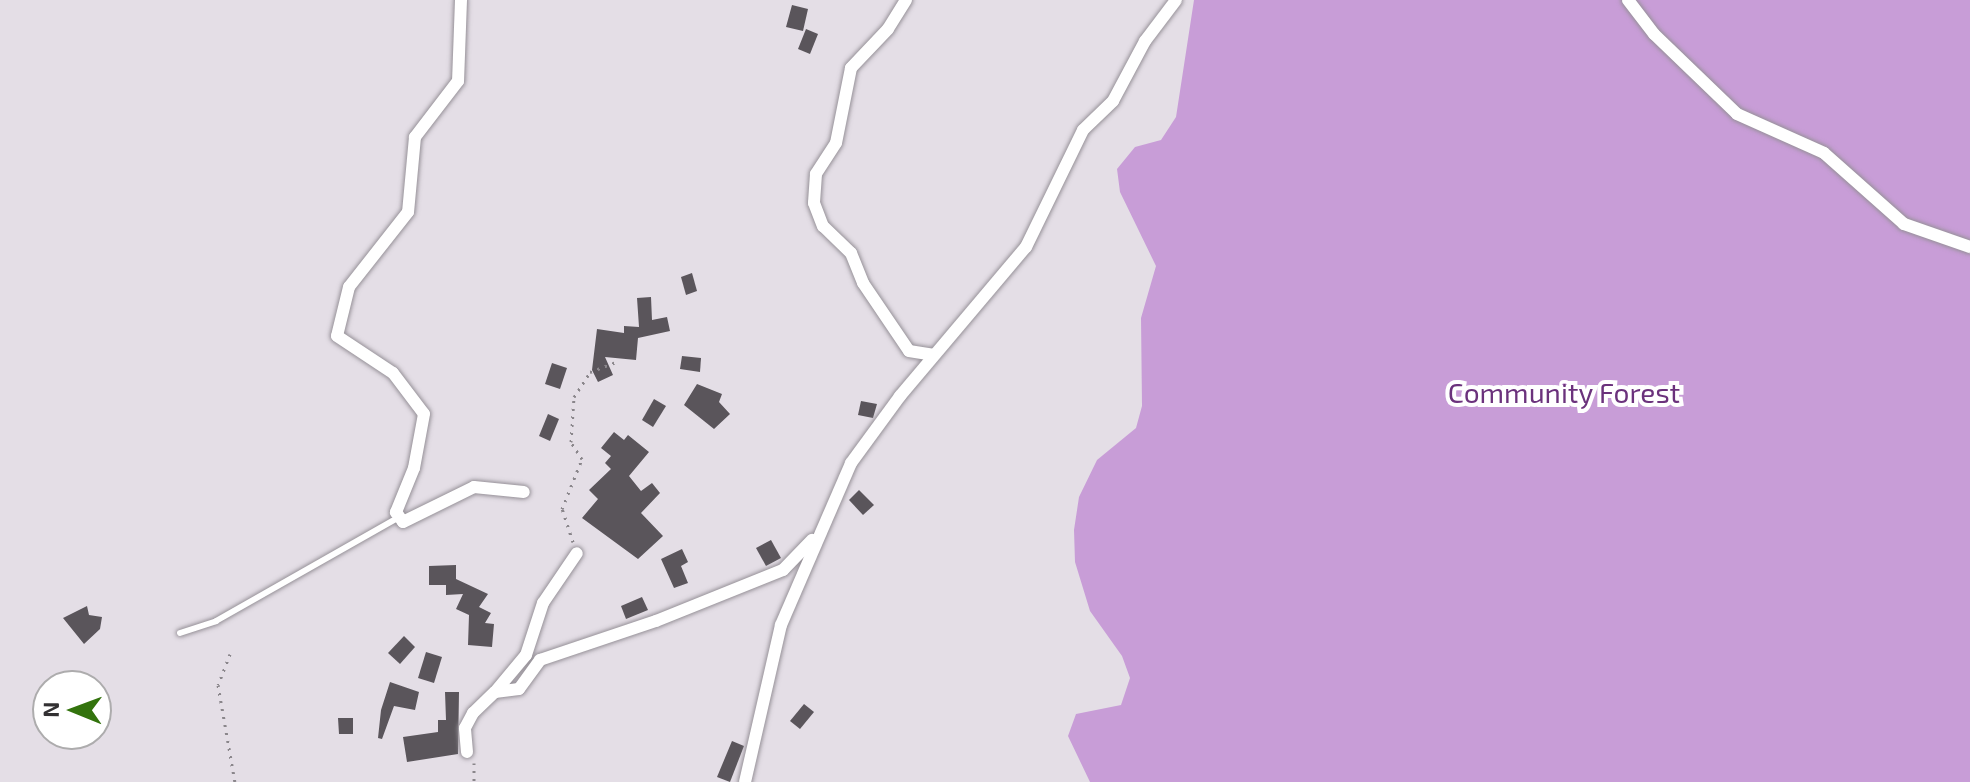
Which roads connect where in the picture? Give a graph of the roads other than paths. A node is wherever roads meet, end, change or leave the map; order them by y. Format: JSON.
{"nodes":[{"id":1,"x":461,"y":0,"type":"edge"},
{"id":2,"x":906,"y":0,"type":"edge"},
{"id":3,"x":1176,"y":0,"type":"edge"},
{"id":4,"x":1628,"y":0,"type":"edge"},
{"id":5,"x":1970,"y":247,"type":"edge"},
{"id":6,"x":933,"y":355,"type":"junction"},
{"id":7,"x":524,"y":492,"type":"dead end"},
{"id":8,"x":399,"y":517,"type":"junction"},
{"id":9,"x":819,"y":533,"type":"junction"},
{"id":10,"x":577,"y":553,"type":"road end"},
{"id":11,"x":180,"y":633,"type":"dead end"},
{"id":12,"x":495,"y":692,"type":"junction"},
{"id":13,"x":467,"y":752,"type":"road end"},
{"id":14,"x":745,"y":782,"type":"edge"}],
"edges":[{"from":1,"to":8,"type":"street"},
{"from":2,"to":6,"type":"street"},
{"from":3,"to":6,"type":"street"},
{"from":4,"to":5,"type":"street"},
{"from":6,"to":9,"type":"street"},
{"from":7,"to":8,"type":"street"},
{"from":8,"to":11,"type":"lane"},
{"from":9,"to":12,"type":"street"},
{"from":9,"to":14,"type":"street"},
{"from":10,"to":12,"type":"street"},
{"from":12,"to":13,"type":"street"}]}
